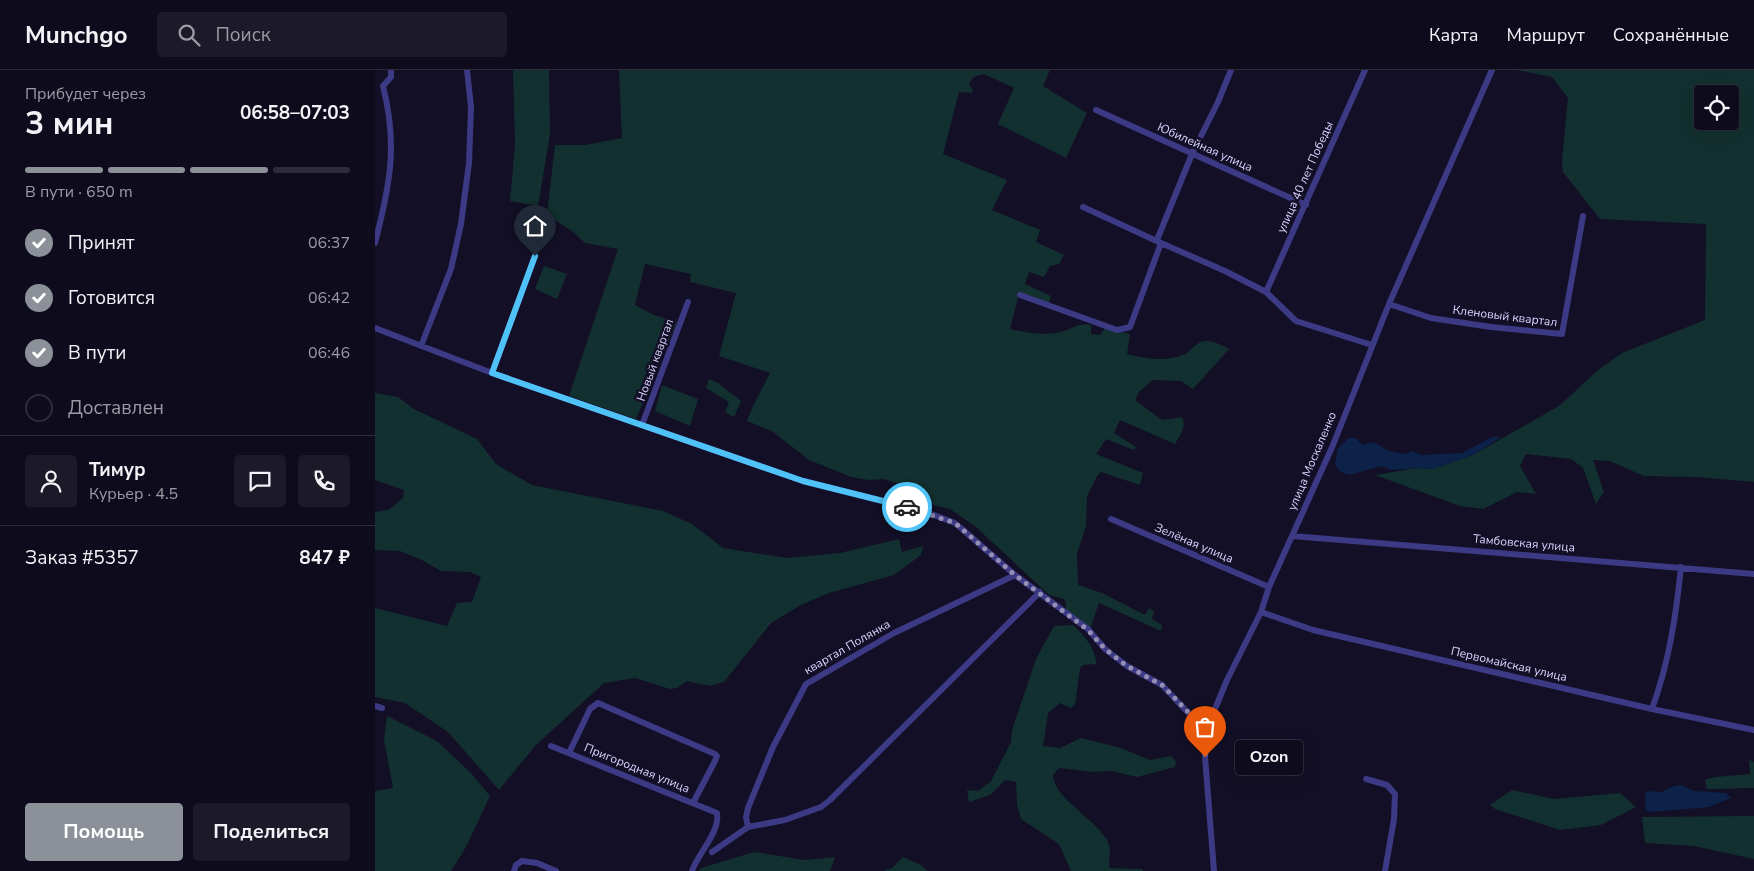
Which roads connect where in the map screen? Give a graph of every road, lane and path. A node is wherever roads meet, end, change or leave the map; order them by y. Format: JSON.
{"nodes":[{"id":1,"x":391,"y":70,"type":"edge"},
{"id":2,"x":467,"y":70,"type":"edge"},
{"id":3,"x":1231,"y":70,"type":"edge"},
{"id":4,"x":1365,"y":70,"type":"edge"},
{"id":5,"x":1491,"y":70,"type":"edge"},
{"id":6,"x":1096,"y":110,"type":"dead end"},
{"id":7,"x":1192,"y":154,"type":"junction"},
{"id":8,"x":1306,"y":205,"type":"junction"},
{"id":9,"x":1083,"y":207,"type":"dead end"},
{"id":10,"x":1583,"y":216,"type":"dead end"},
{"id":11,"x":1159,"y":242,"type":"junction"},
{"id":12,"x":375,"y":243,"type":"edge"},
{"id":13,"x":535,"y":256,"type":"dead end"},
{"id":14,"x":1266,"y":292,"type":"junction"},
{"id":15,"x":1020,"y":295,"type":"dead end"},
{"id":16,"x":688,"y":302,"type":"dead end"},
{"id":17,"x":1389,"y":304,"type":"junction"},
{"id":18,"x":375,"y":328,"type":"edge"},
{"id":19,"x":1372,"y":345,"type":"junction"},
{"id":20,"x":421,"y":346,"type":"junction"},
{"id":21,"x":492,"y":373,"type":"junction"},
{"id":22,"x":642,"y":426,"type":"junction"},
{"id":23,"x":1111,"y":519,"type":"dead end"},
{"id":24,"x":1292,"y":536,"type":"junction"},
{"id":25,"x":1681,"y":567,"type":"junction"},
{"id":26,"x":1754,"y":574,"type":"edge"},
{"id":27,"x":1015,"y":575,"type":"junction"},
{"id":28,"x":1269,"y":587,"type":"junction"},
{"id":29,"x":1040,"y":592,"type":"junction"},
{"id":30,"x":1261,"y":612,"type":"junction"},
{"id":31,"x":1653,"y":709,"type":"junction"},
{"id":32,"x":1208,"y":726,"type":"junction"},
{"id":33,"x":1754,"y":730,"type":"edge"},
{"id":34,"x":551,"y":746,"type":"dead end"},
{"id":35,"x":569,"y":753,"type":"junction"},
{"id":36,"x":1366,"y":779,"type":"dead end"},
{"id":37,"x":693,"y":803,"type":"junction"},
{"id":38,"x":748,"y":827,"type":"junction"},
{"id":39,"x":713,"y":852,"type":"dead end"},
{"id":40,"x":514,"y":871,"type":"edge"},
{"id":41,"x":555,"y":871,"type":"edge"},
{"id":42,"x":692,"y":871,"type":"edge"},
{"id":43,"x":1214,"y":871,"type":"edge"},
{"id":44,"x":1385,"y":871,"type":"edge"}],
"edges":[{"from":1,"to":12,"type":"street"},
{"from":2,"to":20,"type":"street"},
{"from":3,"to":7,"type":"street"},
{"from":4,"to":8,"type":"street","name":"улица 40 лет Победы"},
{"from":5,"to":17,"type":"street","name":"улица Москаленко"},
{"from":6,"to":7,"type":"street","name":"Юбилейная улица"},
{"from":7,"to":8,"type":"street","name":"Юбилейная улица"},
{"from":7,"to":11,"type":"street"},
{"from":8,"to":14,"type":"street","name":"улица 40 лет Победы"},
{"from":9,"to":11,"type":"street"},
{"from":10,"to":17,"type":"street","name":"Кленовый квартал"},
{"from":11,"to":14,"type":"street"},
{"from":11,"to":15,"type":"street"},
{"from":13,"to":21,"type":"street"},
{"from":14,"to":19,"type":"street"},
{"from":16,"to":22,"type":"street","name":"Новый квартал"},
{"from":17,"to":19,"type":"street","name":"улица Москаленко"},
{"from":18,"to":20,"type":"street"},
{"from":19,"to":24,"type":"street","name":"улица Москаленко"},
{"from":20,"to":21,"type":"street"},
{"from":21,"to":22,"type":"street"},
{"from":22,"to":27,"type":"street"},
{"from":23,"to":28,"type":"street","name":"Зелёная улица"},
{"from":24,"to":25,"type":"street","name":"Тамбовская улица"},
{"from":24,"to":28,"type":"street","name":"улица Москаленко"},
{"from":25,"to":26,"type":"street","name":"Тамбовская улица"},
{"from":25,"to":31,"type":"street"},
{"from":27,"to":29,"type":"street"},
{"from":27,"to":38,"type":"street","name":"квартал Полянка"},
{"from":28,"to":30,"type":"street","name":"улица Москаленко"},
{"from":29,"to":32,"type":"street"},
{"from":29,"to":38,"type":"street"},
{"from":30,"to":31,"type":"street","name":"Первомайская улица"},
{"from":30,"to":32,"type":"street","name":"улица Москаленко"},
{"from":31,"to":33,"type":"street","name":"Первомайская улица"},
{"from":32,"to":43,"type":"street","name":"улица Москаленко"},
{"from":34,"to":35,"type":"street","name":"Пригородная улица"},
{"from":35,"to":37,"type":"street","name":"Пригородная улица"},
{"from":35,"to":37,"type":"street"},
{"from":36,"to":44,"type":"street"},
{"from":37,"to":42,"type":"street","name":"Пригородная улица"},
{"from":38,"to":39,"type":"street"},
{"from":40,"to":41,"type":"street"}]}
